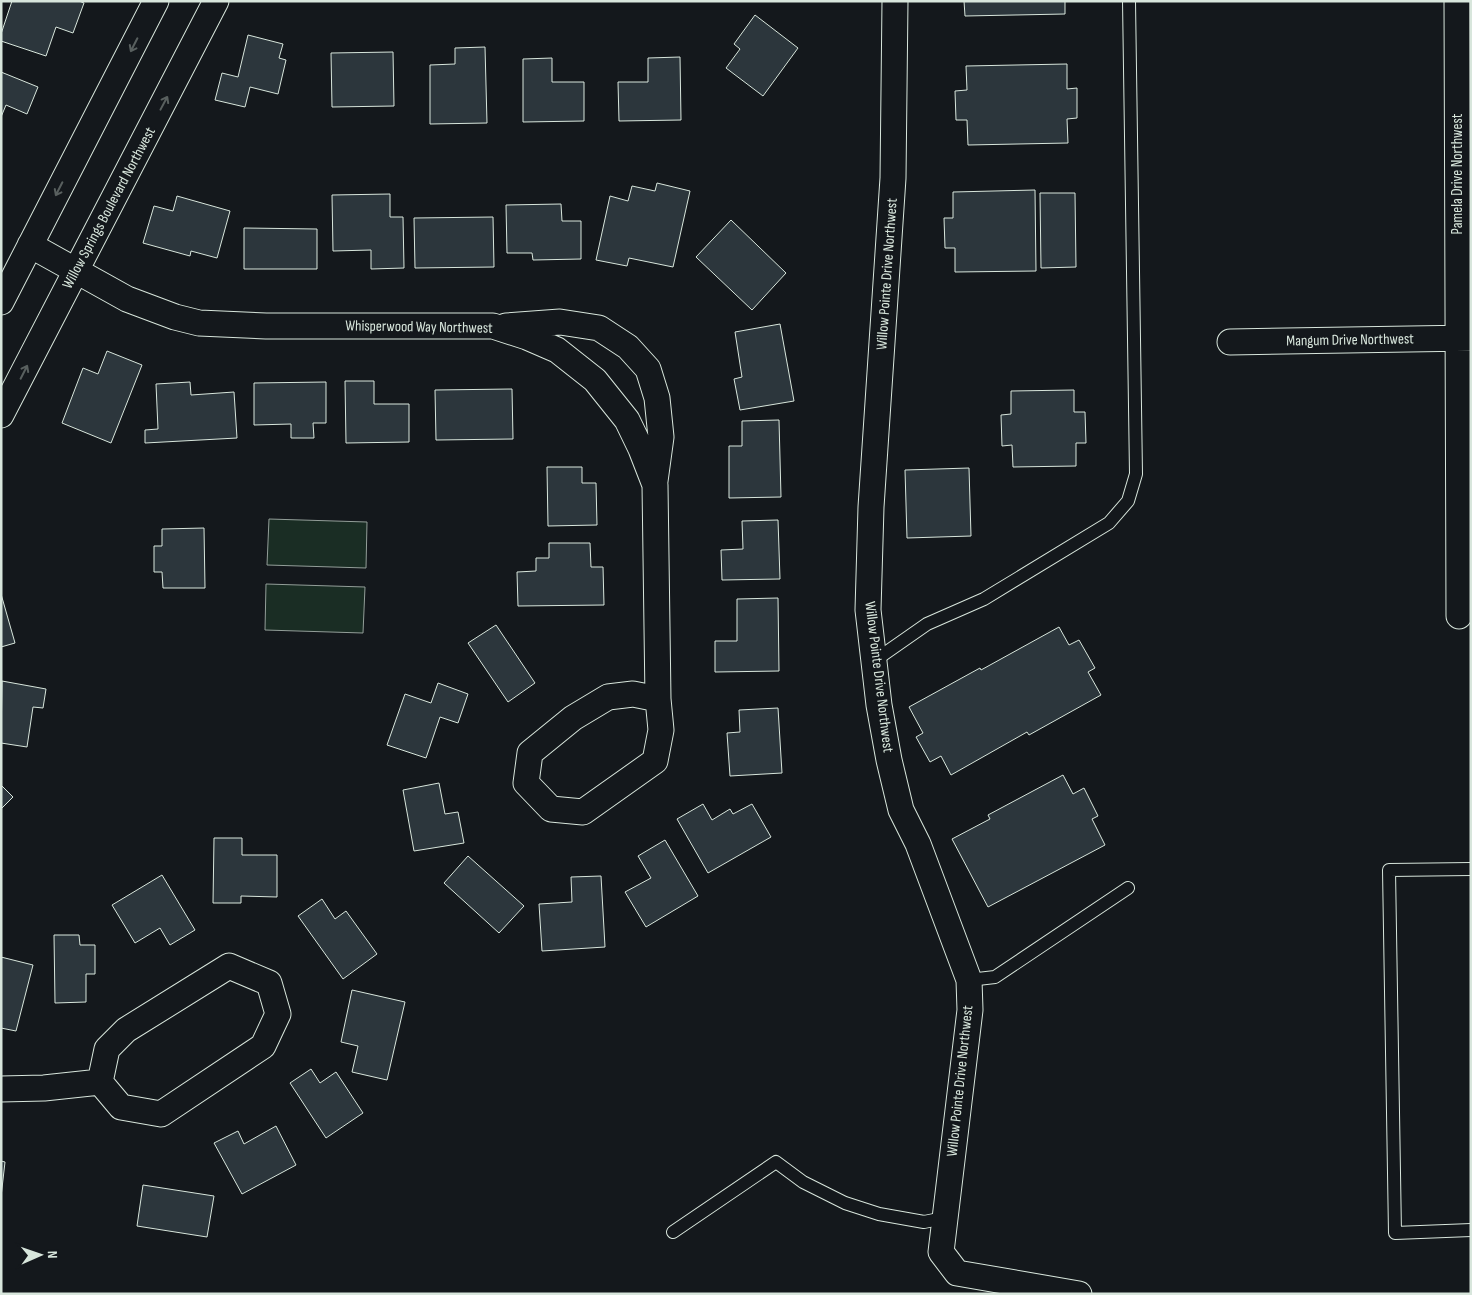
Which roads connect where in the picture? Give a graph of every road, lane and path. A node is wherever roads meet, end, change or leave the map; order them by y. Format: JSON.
{"nodes":[{"id":1,"x":156,"y":1,"type":"edge"},
{"id":2,"x":216,"y":1,"type":"edge"},
{"id":3,"x":895,"y":1,"type":"edge"},
{"id":4,"x":1129,"y":1,"type":"edge"},
{"id":5,"x":1457,"y":1,"type":"edge"},
{"id":6,"x":30,"y":245,"type":"junction"},
{"id":7,"x":76,"y":271,"type":"junction"},
{"id":8,"x":1,"y":302,"type":"edge"},
{"id":9,"x":493,"y":326,"type":"junction"},
{"id":10,"x":1464,"y":338,"type":"edge"},
{"id":11,"x":1230,"y":342,"type":"dead end"},
{"id":12,"x":1,"y":415,"type":"edge"},
{"id":13,"x":655,"y":486,"type":"junction"},
{"id":14,"x":1459,"y":616,"type":"dead end"},
{"id":15,"x":874,"y":661,"type":"junction"},
{"id":16,"x":658,"y":699,"type":"junction"},
{"id":17,"x":1471,"y":869,"type":"edge"},
{"id":18,"x":1128,"y":888,"type":"dead end"},
{"id":19,"x":969,"y":980,"type":"junction"},
{"id":20,"x":100,"y":1082,"type":"junction"},
{"id":21,"x":1,"y":1089,"type":"edge"},
{"id":22,"x":944,"y":1218,"type":"junction"},
{"id":23,"x":1471,"y":1230,"type":"edge"},
{"id":24,"x":673,"y":1232,"type":"dead end"},
{"id":25,"x":1079,"y":1294,"type":"edge"}],
"edges":[{"from":1,"to":6,"type":"street","one_way":true},
{"from":7,"to":2,"type":"street","name":"Willow Springs Boulevard Northwest","one_way":true},
{"from":3,"to":15,"type":"street","name":"Willow Pointe Drive Northwest"},
{"from":4,"to":15,"type":"lane"},
{"from":5,"to":10,"type":"street","name":"Pamela Drive Northwest"},
{"from":6,"to":7,"type":"street","name":"Whisperwood Way Northwest"},
{"from":6,"to":8,"type":"street"},
{"from":7,"to":9,"type":"street","name":"Whisperwood Way Northwest"},
{"from":12,"to":7,"type":"street","name":"Willow Springs Boulevard Northwest","one_way":true},
{"from":9,"to":13,"type":"street","name":"Whisperwood Way Northwest"},
{"from":9,"to":13,"type":"street"},
{"from":10,"to":11,"type":"street","name":"Mangum Drive Northwest"},
{"from":10,"to":14,"type":"street","name":"Pamela Drive Northwest"},
{"from":13,"to":16,"type":"street","name":"Whisperwood Way Northwest"},
{"from":15,"to":19,"type":"street","name":"Willow Pointe Drive Northwest"},
{"from":16,"to":16,"type":"street","name":"Whisperwood Way Northwest"},
{"from":17,"to":23,"type":"lane"},
{"from":18,"to":19,"type":"lane"},
{"from":19,"to":22,"type":"street","name":"Willow Pointe Drive Northwest"},
{"from":20,"to":20,"type":"street"},
{"from":20,"to":21,"type":"street"},
{"from":22,"to":24,"type":"lane"},
{"from":22,"to":25,"type":"street","name":"Willow Pointe Drive Northwest"}]}
